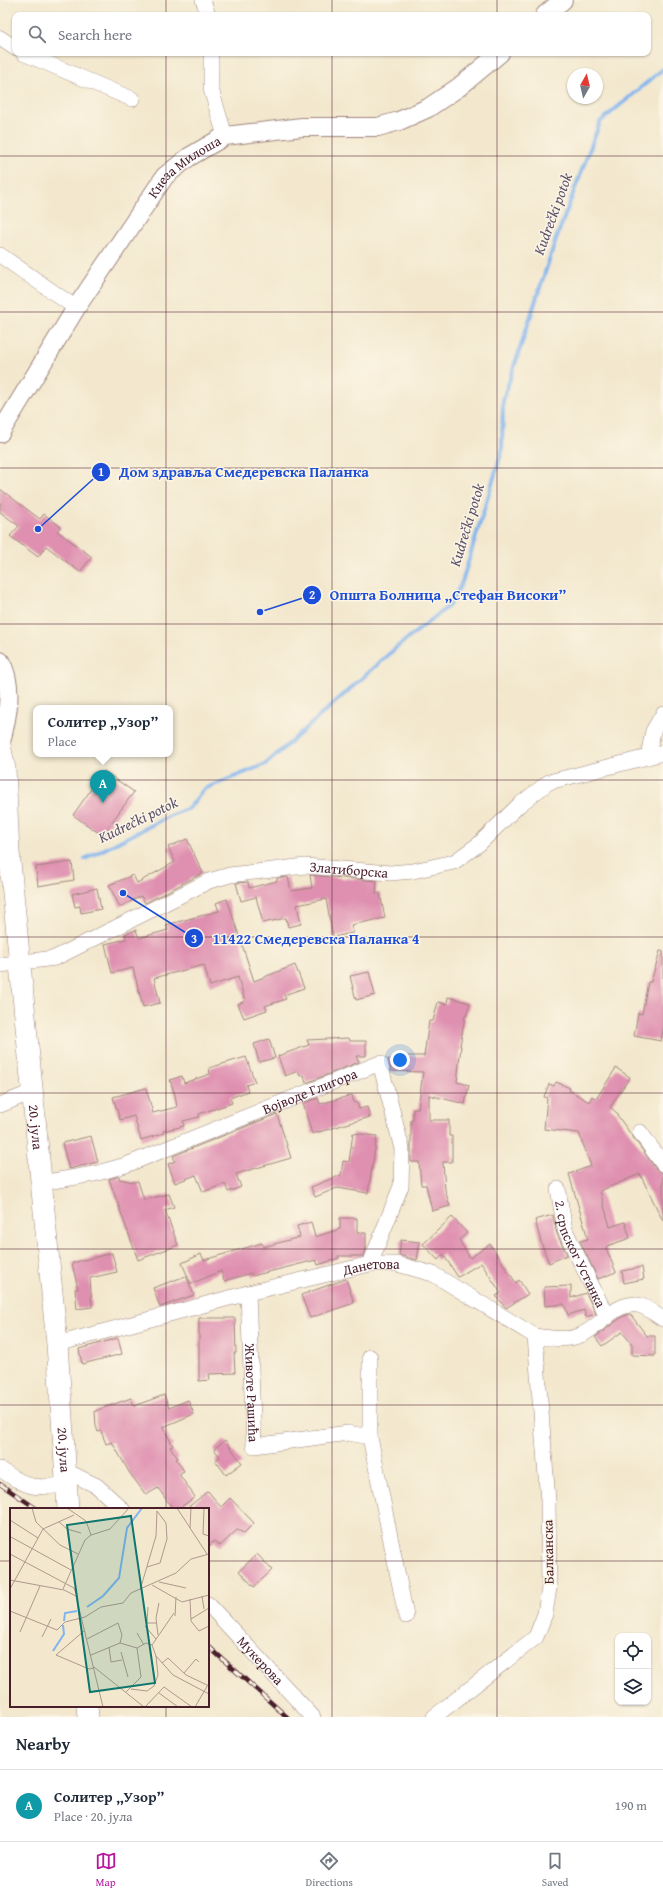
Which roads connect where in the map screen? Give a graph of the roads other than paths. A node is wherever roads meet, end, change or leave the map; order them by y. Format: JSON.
{"nodes":[{"id":1,"x":203,"y":0,"type":"edge"},
{"id":2,"x":563,"y":0,"type":"edge"},
{"id":3,"x":207,"y":12,"type":"edge"},
{"id":4,"x":549,"y":12,"type":"edge"},
{"id":5,"x":0,"y":38,"type":"edge"},
{"id":6,"x":12,"y":46,"type":"edge"},
{"id":7,"x":30,"y":56,"type":"edge"},
{"id":8,"x":212,"y":56,"type":"edge"},
{"id":9,"x":496,"y":56,"type":"edge"},
{"id":10,"x":132,"y":99,"type":"dead end"},
{"id":11,"x":225,"y":136,"type":"junction"},
{"id":12,"x":0,"y":255,"type":"edge"},
{"id":13,"x":76,"y":308,"type":"junction"},
{"id":14,"x":0,"y":433,"type":"edge"},
{"id":15,"x":0,"y":661,"type":"edge"},
{"id":16,"x":663,"y":714,"type":"edge"},
{"id":17,"x":0,"y":745,"type":"edge"},
{"id":18,"x":663,"y":753,"type":"edge"},
{"id":19,"x":648,"y":757,"type":"junction"},
{"id":20,"x":10,"y":964,"type":"edge"},
{"id":21,"x":32,"y":1092,"type":"junction"},
{"id":22,"x":0,"y":1105,"type":"edge"},
{"id":23,"x":640,"y":1132,"type":"dead end"},
{"id":24,"x":663,"y":1164,"type":"edge"},
{"id":25,"x":41,"y":1183,"type":"junction"},
{"id":26,"x":558,"y":1189,"type":"dead end"},
{"id":27,"x":370,"y":1264,"type":"junction"},
{"id":28,"x":248,"y":1293,"type":"junction"},
{"id":29,"x":607,"y":1317,"type":"junction"},
{"id":30,"x":663,"y":1319,"type":"edge"},
{"id":31,"x":535,"y":1336,"type":"junction"},
{"id":32,"x":57,"y":1344,"type":"junction"},
{"id":33,"x":370,"y":1357,"type":"dead end"},
{"id":34,"x":370,"y":1437,"type":"junction"},
{"id":35,"x":0,"y":1469,"type":"edge"},
{"id":36,"x":66,"y":1478,"type":"junction"},
{"id":37,"x":68,"y":1508,"type":"edge"},
{"id":38,"x":121,"y":1508,"type":"edge"},
{"id":39,"x":209,"y":1605,"type":"edge"},
{"id":40,"x":406,"y":1616,"type":"dead end"},
{"id":41,"x":87,"y":1707,"type":"edge"},
{"id":42,"x":88,"y":1717,"type":"edge"},
{"id":43,"x":313,"y":1717,"type":"edge"},
{"id":44,"x":434,"y":1717,"type":"edge"}],
"edges":[{"from":1,"to":3,"type":"street"},
{"from":2,"to":4,"type":"street"},
{"from":5,"to":6,"type":"street"},
{"from":7,"to":10,"type":"street"},
{"from":8,"to":11,"type":"street"},
{"from":9,"to":11,"type":"street","name":"Кнеза Милоша"},
{"from":11,"to":13,"type":"street","name":"Кнеза Милоша"},
{"from":12,"to":13,"type":"street"},
{"from":13,"to":14,"type":"street","name":"Кнеза Милоша"},
{"from":15,"to":17,"type":"street"},
{"from":16,"to":19,"type":"street"},
{"from":17,"to":20,"type":"main road","name":"20. јула"},
{"from":18,"to":19,"type":"street","name":"Златиборска"},
{"from":19,"to":20,"type":"street","name":"Златиборска"},
{"from":20,"to":21,"type":"main road","name":"20. јула"},
{"from":21,"to":22,"type":"street"},
{"from":21,"to":25,"type":"main road","name":"20. јула"},
{"from":23,"to":24,"type":"street"},
{"from":25,"to":27,"type":"street","name":"Војводе Глигора"},
{"from":25,"to":32,"type":"main road","name":"20. јула"},
{"from":26,"to":29,"type":"street","name":"2. српског Устанка"},
{"from":27,"to":28,"type":"street","name":"Данетова"},
{"from":27,"to":31,"type":"street","name":"Данетова"},
{"from":28,"to":32,"type":"street","name":"Данетова"},
{"from":28,"to":34,"type":"street","name":"Животе Рашића"},
{"from":29,"to":30,"type":"street","name":"Данетова"},
{"from":29,"to":31,"type":"street","name":"Данетова"},
{"from":31,"to":44,"type":"street","name":"Балканска"},
{"from":32,"to":36,"type":"main road","name":"20. јула"},
{"from":33,"to":34,"type":"street"},
{"from":34,"to":40,"type":"street"},
{"from":35,"to":36,"type":"street"},
{"from":36,"to":37,"type":"main road","name":"20. јула"},
{"from":36,"to":38,"type":"street"},
{"from":39,"to":43,"type":"street","name":"Мукерова"},
{"from":41,"to":42,"type":"main road"}]}
